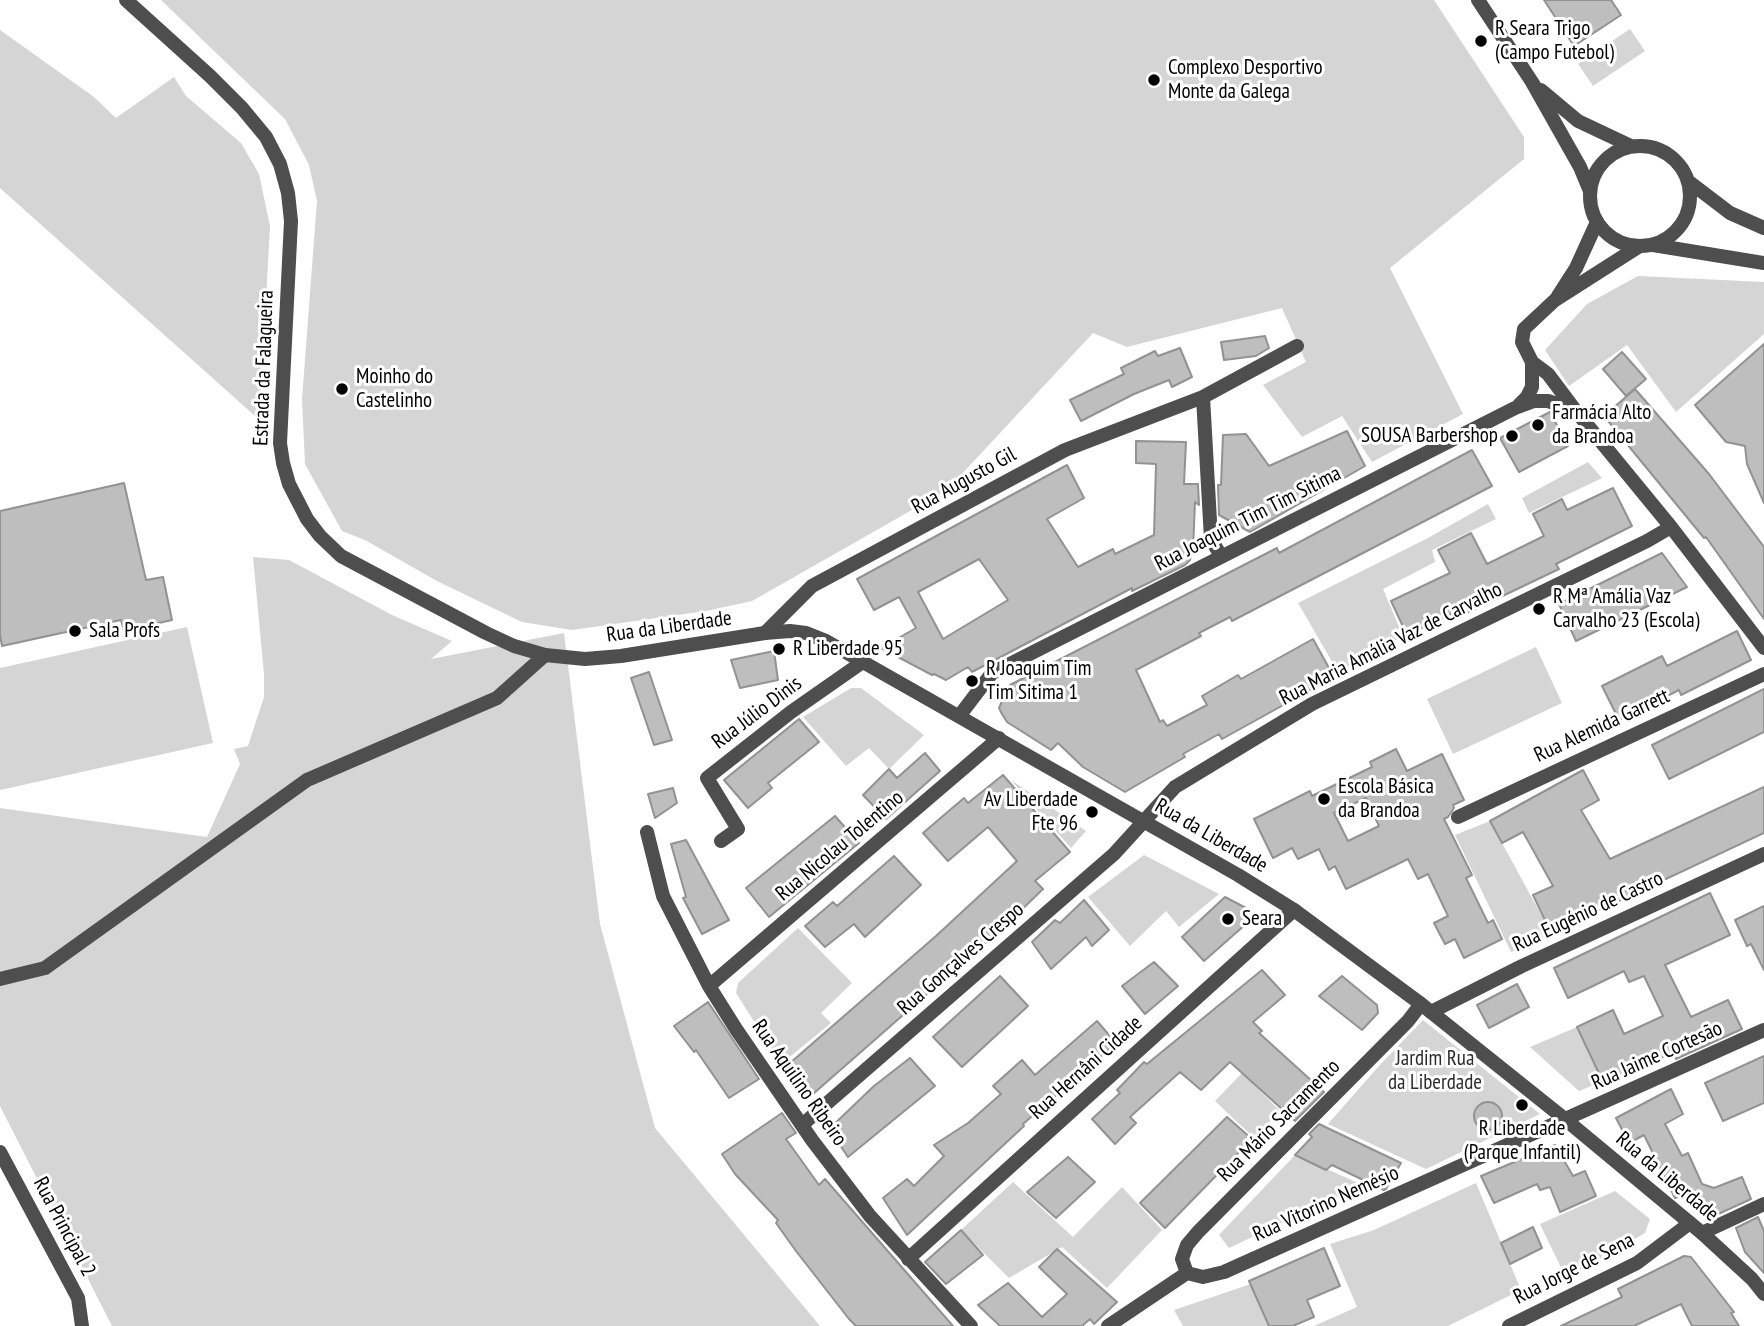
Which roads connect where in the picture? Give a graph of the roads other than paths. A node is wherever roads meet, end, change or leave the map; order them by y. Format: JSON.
{"nodes":[{"id":1,"x":126,"y":0,"type":"edge"},
{"id":2,"x":1478,"y":0,"type":"edge"},
{"id":3,"x":1532,"y":82,"type":"junction"},
{"id":4,"x":1632,"y":146,"type":"junction"},
{"id":5,"x":1688,"y":181,"type":"junction"},
{"id":6,"x":1590,"y":191,"type":"junction"},
{"id":7,"x":1597,"y":222,"type":"junction"},
{"id":8,"x":1764,"y":228,"type":"edge"},
{"id":9,"x":1653,"y":245,"type":"junction"},
{"id":10,"x":1637,"y":247,"type":"junction"},
{"id":11,"x":1764,"y":263,"type":"edge"},
{"id":12,"x":1555,"y":300,"type":"junction"},
{"id":13,"x":1297,"y":346,"type":"dead end"},
{"id":14,"x":1532,"y":362,"type":"junction"},
{"id":15,"x":1203,"y":397,"type":"junction"},
{"id":16,"x":1515,"y":408,"type":"junction"},
{"id":17,"x":1575,"y":410,"type":"junction"},
{"id":18,"x":1671,"y":527,"type":"junction"},
{"id":19,"x":1221,"y":556,"type":"junction"},
{"id":20,"x":765,"y":633,"type":"junction"},
{"id":21,"x":1764,"y":648,"type":"edge"},
{"id":22,"x":545,"y":655,"type":"junction"},
{"id":23,"x":864,"y":661,"type":"junction"},
{"id":24,"x":1764,"y":674,"type":"edge"},
{"id":25,"x":960,"y":715,"type":"junction"},
{"id":26,"x":999,"y":738,"type":"junction"},
{"id":27,"x":1458,"y":817,"type":"dead end"},
{"id":28,"x":1144,"y":821,"type":"junction"},
{"id":29,"x":647,"y":832,"type":"dead end"},
{"id":30,"x":721,"y":841,"type":"dead end"},
{"id":31,"x":1764,"y":854,"type":"edge"},
{"id":32,"x":1294,"y":910,"type":"junction"},
{"id":33,"x":0,"y":979,"type":"edge"},
{"id":34,"x":709,"y":986,"type":"junction"},
{"id":35,"x":1426,"y":1008,"type":"junction"},
{"id":36,"x":1764,"y":1030,"type":"edge"},
{"id":37,"x":1566,"y":1120,"type":"junction"},
{"id":38,"x":802,"y":1125,"type":"junction"},
{"id":39,"x":0,"y":1152,"type":"edge"},
{"id":40,"x":1764,"y":1204,"type":"edge"},
{"id":41,"x":1696,"y":1228,"type":"junction"},
{"id":42,"x":908,"y":1259,"type":"junction"},
{"id":43,"x":1187,"y":1273,"type":"junction"},
{"id":44,"x":1764,"y":1294,"type":"edge"},
{"id":45,"x":82,"y":1326,"type":"edge"},
{"id":46,"x":971,"y":1326,"type":"edge"},
{"id":47,"x":1108,"y":1326,"type":"edge"},
{"id":48,"x":1509,"y":1326,"type":"edge"}],
"edges":[{"from":1,"to":22,"type":"street","name":"Estrada da Falagueira"},
{"from":2,"to":3,"type":"street"},
{"from":3,"to":4,"type":"street"},
{"from":3,"to":6,"type":"street"},
{"from":4,"to":5,"type":"street"},
{"from":4,"to":6,"type":"street"},
{"from":5,"to":8,"type":"street"},
{"from":5,"to":9,"type":"street"},
{"from":6,"to":7,"type":"street"},
{"from":7,"to":10,"type":"street"},
{"from":7,"to":12,"type":"street"},
{"from":9,"to":10,"type":"street"},
{"from":9,"to":11,"type":"street"},
{"from":10,"to":12,"type":"street"},
{"from":12,"to":14,"type":"street"},
{"from":13,"to":15,"type":"street","name":"Rua Augusto Gil"},
{"from":14,"to":16,"type":"street"},
{"from":14,"to":17,"type":"street"},
{"from":15,"to":19,"type":"street"},
{"from":15,"to":20,"type":"street","name":"Rua Augusto Gil"},
{"from":16,"to":17,"type":"street","name":"Rua Joaquim Tim Tim Sitima"},
{"from":16,"to":19,"type":"street","name":"Rua Joaquim Tim Tim Sitima"},
{"from":17,"to":18,"type":"street"},
{"from":18,"to":21,"type":"street"},
{"from":18,"to":28,"type":"street","name":"Rua Maria Amália Vaz de Carvalho"},
{"from":19,"to":25,"type":"street","name":"Rua Joaquim Tim Tim Sitima"},
{"from":20,"to":22,"type":"street","name":"Rua da Liberdade"},
{"from":20,"to":23,"type":"street","name":"Rua da Liberdade"},
{"from":22,"to":33,"type":"street"},
{"from":23,"to":25,"type":"street","name":"Rua da Liberdade"},
{"from":23,"to":30,"type":"street","name":"Rua Júlio Dinis"},
{"from":24,"to":27,"type":"street","name":"Rua Alemida Garrett"},
{"from":25,"to":26,"type":"street","name":"Rua da Liberdade"},
{"from":26,"to":28,"type":"street","name":"Rua da Liberdade"},
{"from":26,"to":34,"type":"street","name":"Rua Nicolau Tolentino"},
{"from":28,"to":32,"type":"street","name":"Rua da Liberdade"},
{"from":28,"to":38,"type":"street","name":"Rua Gonçalves Crespo"},
{"from":29,"to":34,"type":"street","name":"Rua Aquilino Ribeiro"},
{"from":31,"to":35,"type":"street","name":"Rua Eugénio de Castro"},
{"from":32,"to":35,"type":"street","name":"Rua da Liberdade"},
{"from":32,"to":42,"type":"street","name":"Rua Hernâni Cidade"},
{"from":34,"to":38,"type":"street","name":"Rua Aquilino Ribeiro"},
{"from":35,"to":37,"type":"street","name":"Rua da Liberdade"},
{"from":35,"to":43,"type":"street","name":"Rua Mário Sacramento"},
{"from":36,"to":37,"type":"street","name":"Rua Jaime Cortesão"},
{"from":37,"to":41,"type":"street","name":"Rua da Liberdade"},
{"from":37,"to":43,"type":"street","name":"Rua Vitorino Nemésio"},
{"from":38,"to":42,"type":"street","name":"Rua Aquilino Ribeiro"},
{"from":39,"to":45,"type":"street","name":"Rua Principal 2"},
{"from":40,"to":41,"type":"street","name":"Rua Jorge de Sena"},
{"from":41,"to":44,"type":"street","name":"Rua da Liberdade"},
{"from":41,"to":48,"type":"street","name":"Rua Jorge de Sena"},
{"from":42,"to":46,"type":"street","name":"Rua Aquilino Ribeiro"},
{"from":43,"to":47,"type":"street"}]}
